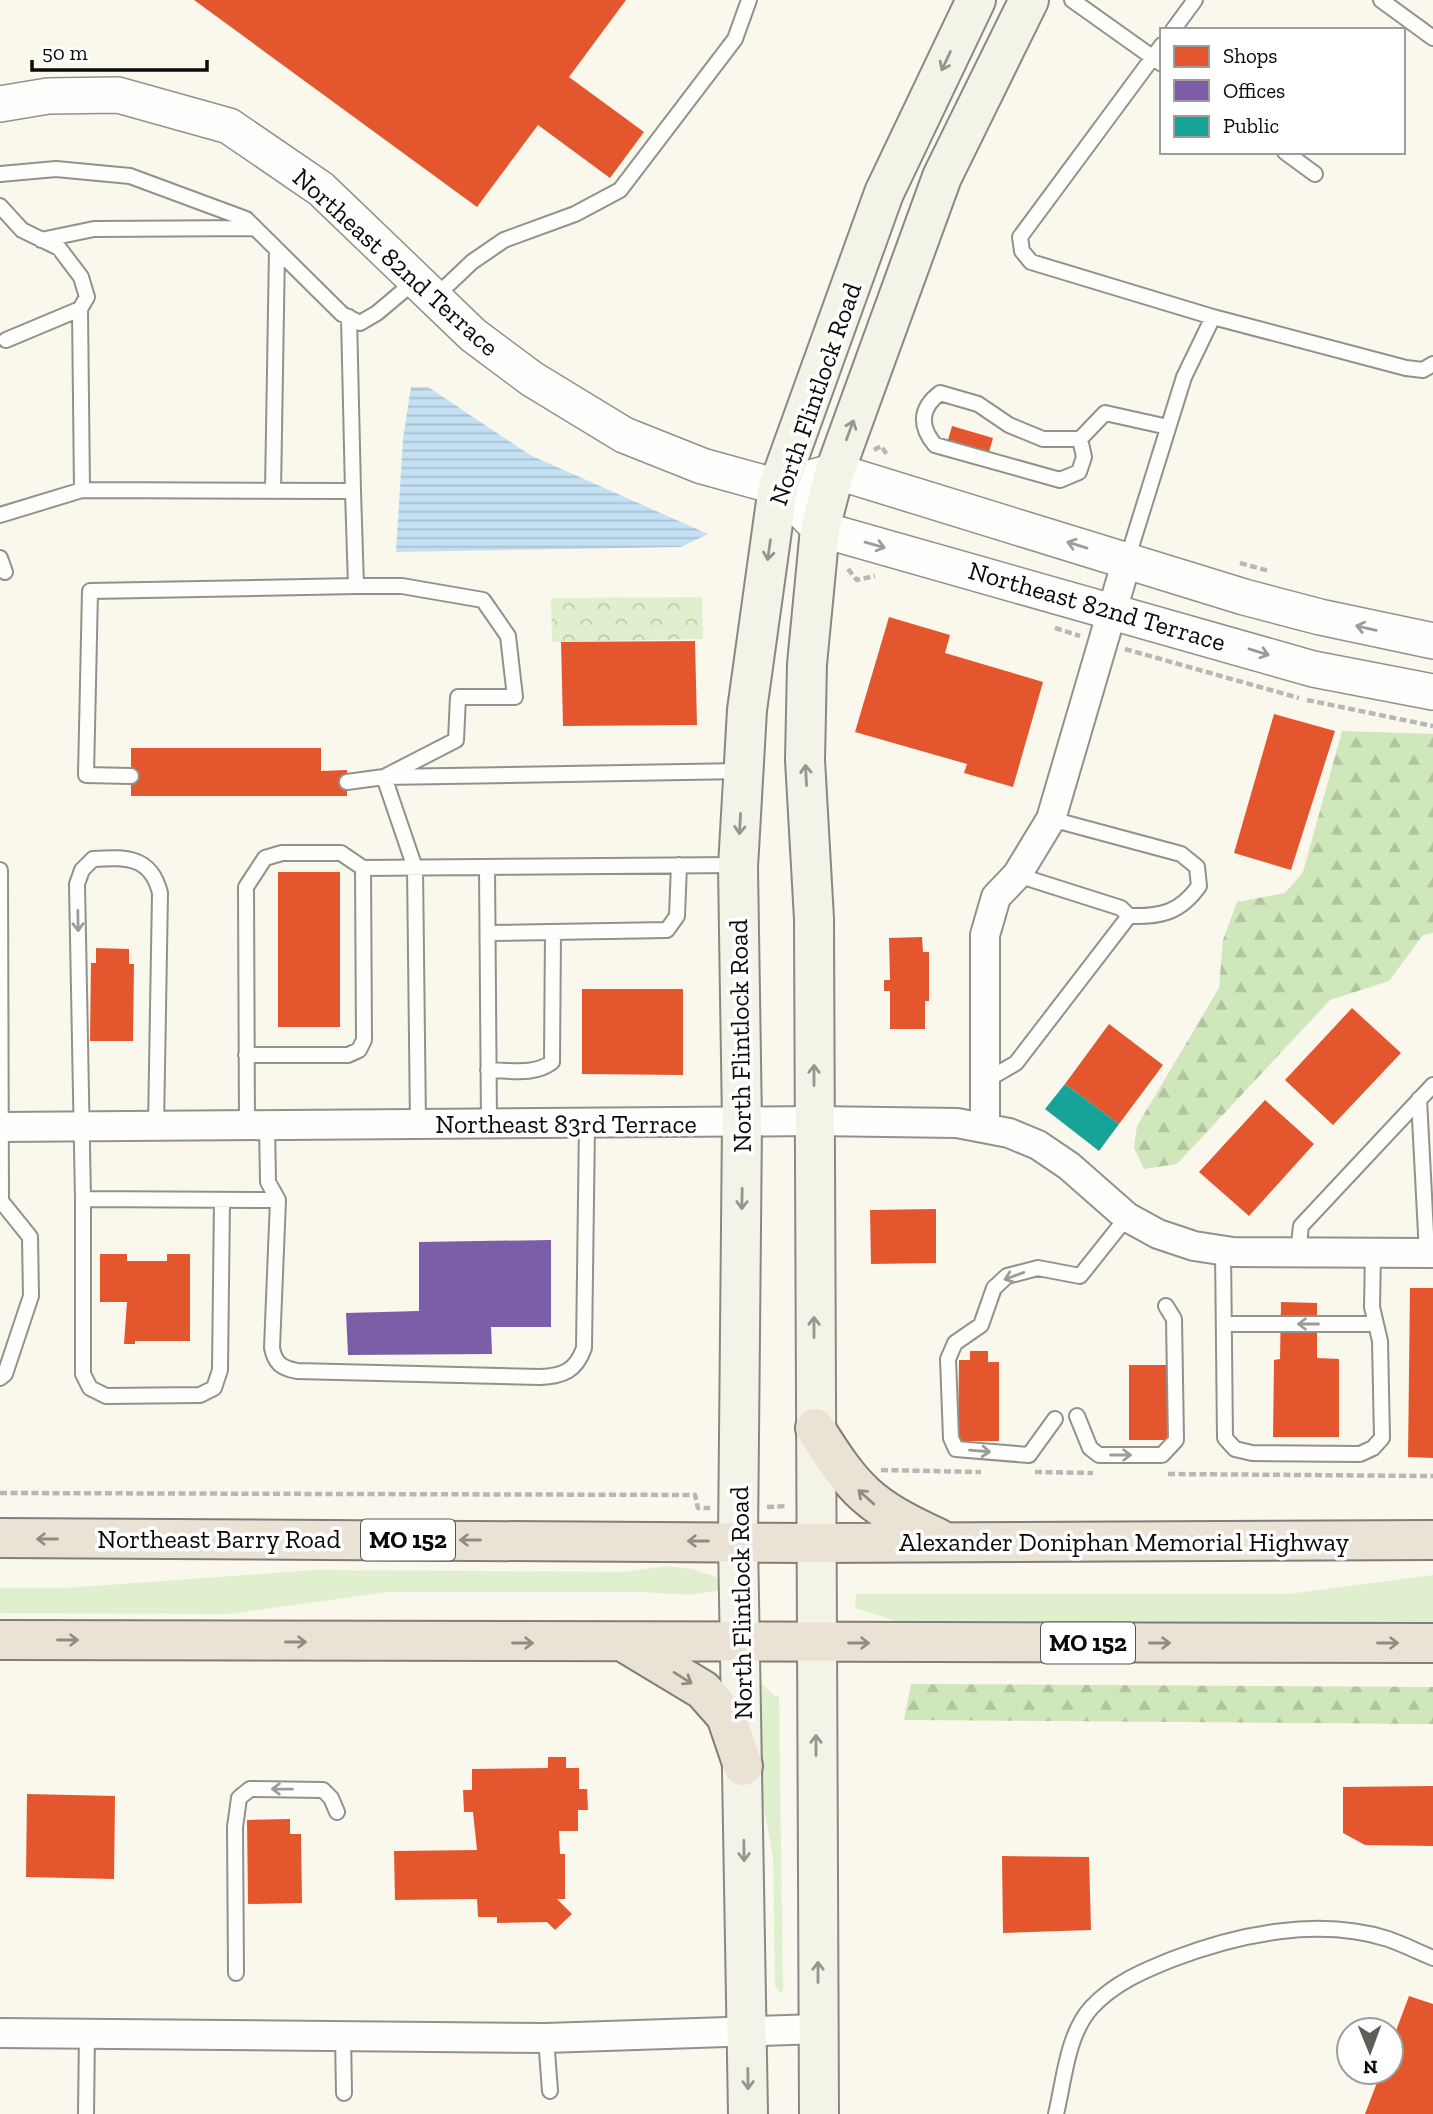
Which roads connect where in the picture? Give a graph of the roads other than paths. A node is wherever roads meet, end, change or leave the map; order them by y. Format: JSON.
{"nodes":[{"id":1,"x":750,"y":0,"type":"edge"},
{"id":2,"x":976,"y":0,"type":"edge"},
{"id":3,"x":1029,"y":0,"type":"edge"},
{"id":4,"x":1072,"y":0,"type":"edge"},
{"id":5,"x":1381,"y":0,"type":"edge"},
{"id":6,"x":1192,"y":1,"type":"edge"},
{"id":7,"x":1174,"y":28,"type":"edge"},
{"id":8,"x":1433,"y":38,"type":"edge"},
{"id":9,"x":1157,"y":61,"type":"edge"},
{"id":10,"x":0,"y":104,"type":"edge"},
{"id":11,"x":1288,"y":154,"type":"edge"},
{"id":12,"x":0,"y":174,"type":"edge"},
{"id":13,"x":1315,"y":174,"type":"dead end"},
{"id":14,"x":0,"y":206,"type":"edge"},
{"id":15,"x":254,"y":228,"type":"junction"},
{"id":16,"x":41,"y":240,"type":"junction"},
{"id":17,"x":277,"y":250,"type":"junction"},
{"id":18,"x":425,"y":289,"type":"junction"},
{"id":19,"x":80,"y":309,"type":"junction"},
{"id":20,"x":349,"y":317,"type":"junction"},
{"id":21,"x":1213,"y":317,"type":"junction"},
{"id":22,"x":6,"y":340,"type":"dead end"},
{"id":23,"x":1433,"y":364,"type":"edge"},
{"id":24,"x":1168,"y":427,"type":"junction"},
{"id":25,"x":1080,"y":439,"type":"junction"},
{"id":26,"x":835,"y":471,"type":"junction"},
{"id":27,"x":778,"y":487,"type":"junction"},
{"id":28,"x":82,"y":490,"type":"junction"},
{"id":29,"x":273,"y":491,"type":"junction"},
{"id":30,"x":353,"y":491,"type":"junction"},
{"id":31,"x":0,"y":515,"type":"edge"},
{"id":32,"x":820,"y":529,"type":"junction"},
{"id":33,"x":1127,"y":560,"type":"junction"},
{"id":34,"x":356,"y":586,"type":"junction"},
{"id":35,"x":1110,"y":610,"type":"junction"},
{"id":36,"x":1433,"y":641,"type":"edge"},
{"id":37,"x":1433,"y":692,"type":"edge"},
{"id":38,"x":743,"y":771,"type":"junction"},
{"id":39,"x":131,"y":776,"type":"dead end"},
{"id":40,"x":384,"y":777,"type":"junction"},
{"id":41,"x":347,"y":782,"type":"dead end"},
{"id":42,"x":1052,"y":819,"type":"junction"},
{"id":43,"x":679,"y":865,"type":"junction"},
{"id":44,"x":738,"y":865,"type":"junction"},
{"id":45,"x":487,"y":867,"type":"junction"},
{"id":46,"x":363,"y":868,"type":"junction"},
{"id":47,"x":415,"y":868,"type":"junction"},
{"id":48,"x":0,"y":870,"type":"edge"},
{"id":49,"x":1017,"y":875,"type":"junction"},
{"id":50,"x":1129,"y":916,"type":"junction"},
{"id":51,"x":553,"y":932,"type":"junction"},
{"id":52,"x":488,"y":933,"type":"junction"},
{"id":53,"x":0,"y":1010,"type":"edge"},
{"id":54,"x":246,"y":1055,"type":"junction"},
{"id":55,"x":488,"y":1070,"type":"junction"},
{"id":56,"x":0,"y":1071,"type":"edge"},
{"id":57,"x":985,"y":1081,"type":"junction"},
{"id":58,"x":1433,"y":1084,"type":"edge"},
{"id":59,"x":1419,"y":1099,"type":"junction"},
{"id":60,"x":814,"y":1121,"type":"junction"},
{"id":61,"x":587,"y":1124,"type":"junction"},
{"id":62,"x":742,"y":1124,"type":"junction"},
{"id":63,"x":418,"y":1125,"type":"junction"},
{"id":64,"x":489,"y":1125,"type":"junction"},
{"id":65,"x":83,"y":1126,"type":"junction"},
{"id":66,"x":156,"y":1126,"type":"junction"},
{"id":67,"x":257,"y":1126,"type":"junction"},
{"id":68,"x":0,"y":1127,"type":"edge"},
{"id":69,"x":985,"y":1127,"type":"junction"},
{"id":70,"x":83,"y":1199,"type":"junction"},
{"id":71,"x":222,"y":1200,"type":"junction"},
{"id":72,"x":278,"y":1200,"type":"junction"},
{"id":73,"x":1,"y":1201,"type":"edge"},
{"id":74,"x":1127,"y":1217,"type":"junction"},
{"id":75,"x":1223,"y":1250,"type":"junction"},
{"id":76,"x":1298,"y":1252,"type":"junction"},
{"id":77,"x":1373,"y":1253,"type":"junction"},
{"id":78,"x":1430,"y":1253,"type":"edge"},
{"id":79,"x":1166,"y":1306,"type":"dead end"},
{"id":80,"x":1224,"y":1324,"type":"junction"},
{"id":81,"x":1376,"y":1324,"type":"junction"},
{"id":82,"x":0,"y":1378,"type":"edge"},
{"id":83,"x":1077,"y":1416,"type":"dead end"},
{"id":84,"x":1055,"y":1419,"type":"dead end"},
{"id":85,"x":815,"y":1428,"type":"junction"},
{"id":86,"x":0,"y":1538,"type":"edge"},
{"id":87,"x":1433,"y":1540,"type":"edge"},
{"id":88,"x":738,"y":1541,"type":"junction"},
{"id":89,"x":946,"y":1542,"type":"junction"},
{"id":90,"x":815,"y":1543,"type":"junction"},
{"id":91,"x":0,"y":1640,"type":"edge"},
{"id":92,"x":625,"y":1643,"type":"junction"},
{"id":93,"x":742,"y":1643,"type":"junction"},
{"id":94,"x":816,"y":1643,"type":"junction"},
{"id":95,"x":1433,"y":1643,"type":"edge"},
{"id":96,"x":743,"y":1766,"type":"junction"},
{"id":97,"x":337,"y":1812,"type":"dead end"},
{"id":98,"x":1433,"y":1958,"type":"edge"},
{"id":99,"x":236,"y":1973,"type":"dead end"},
{"id":100,"x":818,"y":2029,"type":"junction"},
{"id":101,"x":747,"y":2031,"type":"junction"},
{"id":102,"x":0,"y":2033,"type":"edge"},
{"id":103,"x":87,"y":2033,"type":"junction"},
{"id":104,"x":344,"y":2036,"type":"junction"},
{"id":105,"x":546,"y":2038,"type":"junction"},
{"id":106,"x":550,"y":2091,"type":"dead end"},
{"id":107,"x":344,"y":2093,"type":"dead end"},
{"id":108,"x":86,"y":2114,"type":"edge"},
{"id":109,"x":748,"y":2114,"type":"edge"},
{"id":110,"x":819,"y":2114,"type":"edge"},
{"id":111,"x":1056,"y":2114,"type":"edge"}],
"edges":[{"from":1,"to":18,"type":"lane"},
{"from":2,"to":27,"type":"main road","name":"North Flintlock Road","one_way":true},
{"from":26,"to":3,"type":"main road","name":"North Flintlock Road","one_way":true},
{"from":4,"to":9,"type":"lane"},
{"from":5,"to":8,"type":"lane"},
{"from":6,"to":7,"type":"lane"},
{"from":9,"to":21,"type":"lane"},
{"from":10,"to":18,"type":"street","name":"Northeast 82nd Terrace"},
{"from":11,"to":13,"type":"lane"},
{"from":12,"to":15,"type":"lane"},
{"from":14,"to":16,"type":"lane"},
{"from":15,"to":16,"type":"lane"},
{"from":15,"to":17,"type":"lane"},
{"from":16,"to":19,"type":"lane"},
{"from":17,"to":20,"type":"lane"},
{"from":17,"to":29,"type":"lane"},
{"from":18,"to":20,"type":"lane"},
{"from":18,"to":27,"type":"street","name":"Northeast 82nd Terrace"},
{"from":19,"to":22,"type":"lane"},
{"from":19,"to":28,"type":"lane"},
{"from":20,"to":30,"type":"lane"},
{"from":21,"to":23,"type":"lane"},
{"from":21,"to":24,"type":"lane"},
{"from":24,"to":25,"type":"lane"},
{"from":24,"to":33,"type":"lane"},
{"from":25,"to":25,"type":"lane"},
{"from":26,"to":27,"type":"street"},
{"from":26,"to":32,"type":"main road","name":"North Flintlock Road"},
{"from":33,"to":26,"type":"street","name":"Northeast 82nd Terrace","one_way":true},
{"from":27,"to":32,"type":"street","name":"Northeast 82nd Terrace"},
{"from":27,"to":38,"type":"main road","name":"North Flintlock Road","one_way":true},
{"from":28,"to":29,"type":"lane"},
{"from":28,"to":31,"type":"lane"},
{"from":29,"to":30,"type":"lane"},
{"from":30,"to":34,"type":"lane"},
{"from":32,"to":35,"type":"street","name":"Northeast 82nd Terrace","one_way":true},
{"from":60,"to":32,"type":"main road","name":"North Flintlock Road","one_way":true},
{"from":33,"to":35,"type":"street"},
{"from":36,"to":33,"type":"street","name":"Northeast 82nd Terrace","one_way":true},
{"from":34,"to":39,"type":"lane"},
{"from":34,"to":40,"type":"lane"},
{"from":35,"to":37,"type":"street","name":"Northeast 82nd Terrace","one_way":true},
{"from":35,"to":42,"type":"street"},
{"from":38,"to":40,"type":"lane"},
{"from":38,"to":44,"type":"main road","name":"North Flintlock Road","one_way":true},
{"from":40,"to":41,"type":"lane"},
{"from":40,"to":47,"type":"lane"},
{"from":42,"to":49,"type":"street"},
{"from":42,"to":50,"type":"lane"},
{"from":43,"to":44,"type":"lane"},
{"from":43,"to":45,"type":"lane"},
{"from":43,"to":51,"type":"lane"},
{"from":44,"to":62,"type":"main road","name":"North Flintlock Road"},
{"from":45,"to":47,"type":"lane"},
{"from":45,"to":52,"type":"lane"},
{"from":46,"to":47,"type":"lane"},
{"from":46,"to":54,"type":"lane"},
{"from":46,"to":54,"type":"lane"},
{"from":47,"to":63,"type":"lane"},
{"from":48,"to":53,"type":"lane"},
{"from":49,"to":50,"type":"lane"},
{"from":49,"to":57,"type":"street"},
{"from":50,"to":57,"type":"lane"},
{"from":51,"to":52,"type":"lane"},
{"from":51,"to":55,"type":"lane"},
{"from":52,"to":55,"type":"lane"},
{"from":53,"to":56,"type":"lane"},
{"from":54,"to":67,"type":"lane"},
{"from":55,"to":64,"type":"lane"},
{"from":56,"to":68,"type":"lane"},
{"from":57,"to":69,"type":"street"},
{"from":58,"to":59,"type":"lane"},
{"from":59,"to":76,"type":"lane"},
{"from":59,"to":78,"type":"lane"},
{"from":60,"to":62,"type":"street","name":"Northeast 83rd Terrace"},
{"from":60,"to":69,"type":"street","name":"Northeast 83rd Terrace"},
{"from":85,"to":60,"type":"main road","name":"North Flintlock Road","one_way":true},
{"from":61,"to":62,"type":"street","name":"Northeast 83rd Terrace"},
{"from":61,"to":64,"type":"street","name":"Northeast 83rd Terrace"},
{"from":61,"to":72,"type":"lane"},
{"from":62,"to":88,"type":"main road","name":"North Flintlock Road","one_way":true},
{"from":63,"to":64,"type":"street","name":"Northeast 83rd Terrace"},
{"from":63,"to":67,"type":"street","name":"Northeast 83rd Terrace"},
{"from":65,"to":66,"type":"street","name":"Northeast 83rd Terrace"},
{"from":66,"to":65,"type":"lane","one_way":true},
{"from":65,"to":68,"type":"street","name":"Northeast 83rd Terrace"},
{"from":65,"to":70,"type":"lane"},
{"from":66,"to":67,"type":"street","name":"Northeast 83rd Terrace"},
{"from":67,"to":72,"type":"lane"},
{"from":68,"to":73,"type":"lane"},
{"from":69,"to":74,"type":"street","name":"Northeast 83rd Terrace"},
{"from":70,"to":71,"type":"lane"},
{"from":70,"to":71,"type":"lane"},
{"from":71,"to":72,"type":"lane"},
{"from":73,"to":82,"type":"lane"},
{"from":74,"to":75,"type":"street","name":"Northeast 83rd Terrace"},
{"from":74,"to":84,"type":"lane","one_way":true},
{"from":75,"to":76,"type":"street","name":"Northeast 83rd Terrace"},
{"from":75,"to":80,"type":"lane"},
{"from":76,"to":77,"type":"street","name":"Northeast 83rd Terrace"},
{"from":77,"to":78,"type":"street","name":"Northeast 83rd Terrace"},
{"from":77,"to":81,"type":"lane"},
{"from":83,"to":79,"type":"lane","one_way":true},
{"from":81,"to":80,"type":"lane","one_way":true},
{"from":80,"to":81,"type":"lane"},
{"from":89,"to":85,"type":"highway","one_way":true},
{"from":85,"to":90,"type":"main road","name":"North Flintlock Road"},
{"from":88,"to":86,"type":"highway","name":"Northeast Barry Road","number":"MO 152","one_way":true},
{"from":87,"to":89,"type":"highway","name":"Alexander Doniphan Memorial Highway","number":"MO 152"},
{"from":88,"to":90,"type":"highway","name":"Northeast Barry Road","number":"MO 152"},
{"from":88,"to":93,"type":"main road","name":"North Flintlock Road"},
{"from":89,"to":90,"type":"highway","name":"Alexander Doniphan Memorial Highway","number":"MO 152"},
{"from":90,"to":94,"type":"main road","name":"North Flintlock Road"},
{"from":91,"to":92,"type":"highway","number":"MO 152","one_way":true},
{"from":92,"to":93,"type":"highway","number":"MO 152"},
{"from":92,"to":96,"type":"highway","one_way":true},
{"from":93,"to":94,"type":"highway","number":"MO 152"},
{"from":93,"to":96,"type":"main road","name":"North Flintlock Road"},
{"from":94,"to":95,"type":"highway","number":"MO 152","one_way":true},
{"from":100,"to":94,"type":"main road","name":"North Flintlock Road","one_way":true},
{"from":96,"to":101,"type":"main road","name":"North Flintlock Road","one_way":true},
{"from":97,"to":99,"type":"lane","one_way":true},
{"from":98,"to":111,"type":"lane"},
{"from":100,"to":101,"type":"street"},
{"from":100,"to":110,"type":"main road","name":"North Flintlock Road"},
{"from":101,"to":105,"type":"street"},
{"from":101,"to":109,"type":"main road","name":"North Flintlock Road","one_way":true},
{"from":102,"to":103,"type":"street"},
{"from":103,"to":104,"type":"street"},
{"from":103,"to":108,"type":"lane"},
{"from":104,"to":105,"type":"street"},
{"from":104,"to":107,"type":"lane"},
{"from":105,"to":106,"type":"lane"}]}
